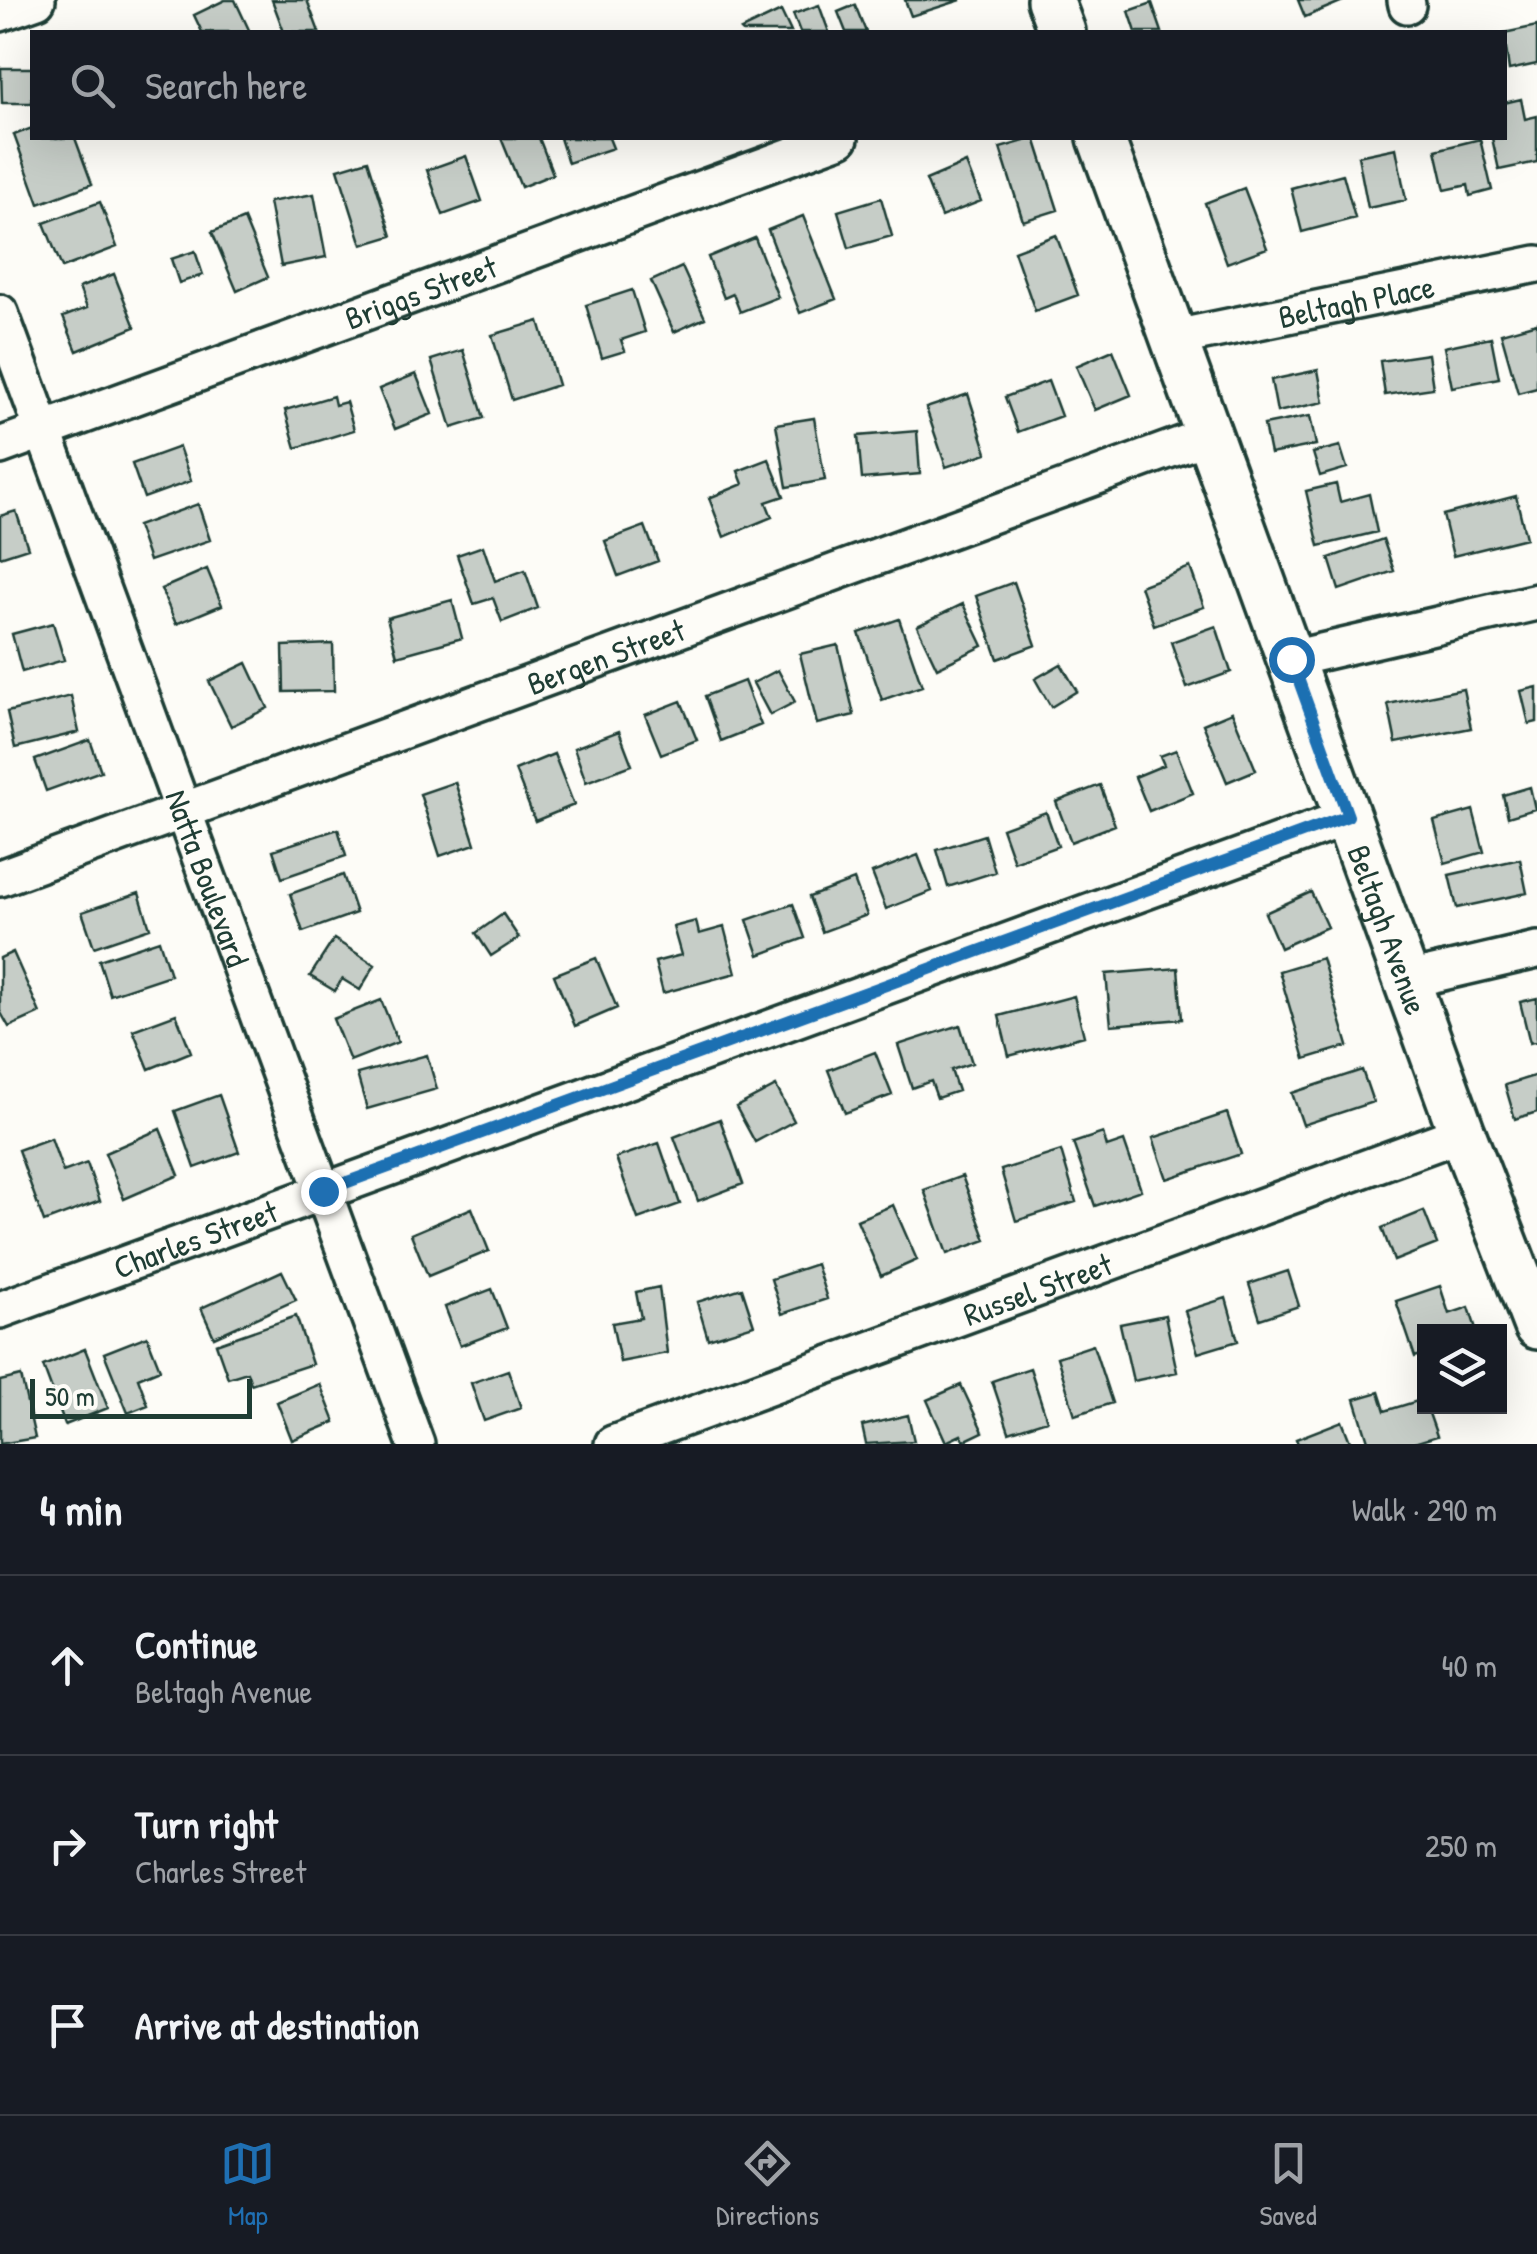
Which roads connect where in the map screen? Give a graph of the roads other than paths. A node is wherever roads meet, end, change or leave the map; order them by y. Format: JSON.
{"nodes":[{"id":1,"x":36,"y":0,"type":"edge"},
{"id":2,"x":1050,"y":0,"type":"edge"},
{"id":3,"x":0,"y":14,"type":"edge"},
{"id":4,"x":1061,"y":30,"type":"edge"},
{"id":5,"x":835,"y":140,"type":"edge"},
{"id":6,"x":1102,"y":140,"type":"edge"},
{"id":7,"x":1537,"y":264,"type":"edge"},
{"id":8,"x":0,"y":313,"type":"edge"},
{"id":9,"x":1176,"y":338,"type":"junction"},
{"id":10,"x":43,"y":430,"type":"junction"},
{"id":11,"x":1209,"y":434,"type":"junction"},
{"id":12,"x":0,"y":446,"type":"edge"},
{"id":13,"x":1537,"y":602,"type":"edge"},
{"id":14,"x":1291,"y":659,"type":"junction"},
{"id":15,"x":183,"y":811,"type":"junction"},
{"id":16,"x":1348,"y":816,"type":"junction"},
{"id":17,"x":0,"y":878,"type":"edge"},
{"id":18,"x":1537,"y":950,"type":"edge"},
{"id":19,"x":1408,"y":980,"type":"junction"},
{"id":20,"x":1462,"y":1132,"type":"junction"},
{"id":21,"x":323,"y":1191,"type":"junction"},
{"id":22,"x":0,"y":1310,"type":"edge"},
{"id":23,"x":1537,"y":1326,"type":"edge"},
{"id":24,"x":416,"y":1444,"type":"edge"},
{"id":25,"x":613,"y":1444,"type":"edge"}],
"edges":[{"from":1,"to":3,"type":"street"},
{"from":2,"to":4,"type":"street"},
{"from":5,"to":10,"type":"street","name":"Briggs Street"},
{"from":6,"to":9,"type":"street","name":"Beltagh Avenue"},
{"from":7,"to":9,"type":"street","name":"Beltagh Place"},
{"from":8,"to":10,"type":"street","name":"Natta Boulevard"},
{"from":9,"to":11,"type":"street","name":"Beltagh Avenue"},
{"from":10,"to":12,"type":"street","name":"Briggs Street"},
{"from":10,"to":15,"type":"street","name":"Natta Boulevard"},
{"from":11,"to":14,"type":"street","name":"Beltagh Avenue"},
{"from":11,"to":15,"type":"street","name":"Bergen Street"},
{"from":13,"to":14,"type":"street"},
{"from":14,"to":16,"type":"street","name":"Beltagh Avenue"},
{"from":15,"to":17,"type":"street","name":"Bergen Street"},
{"from":15,"to":21,"type":"street","name":"Natta Boulevard"},
{"from":16,"to":19,"type":"street","name":"Beltagh Avenue"},
{"from":16,"to":21,"type":"street","name":"Charles Street"},
{"from":18,"to":19,"type":"street"},
{"from":19,"to":20,"type":"street","name":"Beltagh Avenue"},
{"from":20,"to":23,"type":"street","name":"Beltagh Avenue"},
{"from":20,"to":25,"type":"street","name":"Russel Street"},
{"from":21,"to":22,"type":"street","name":"Charles Street"},
{"from":21,"to":24,"type":"street","name":"Natta Boulevard"}]}
